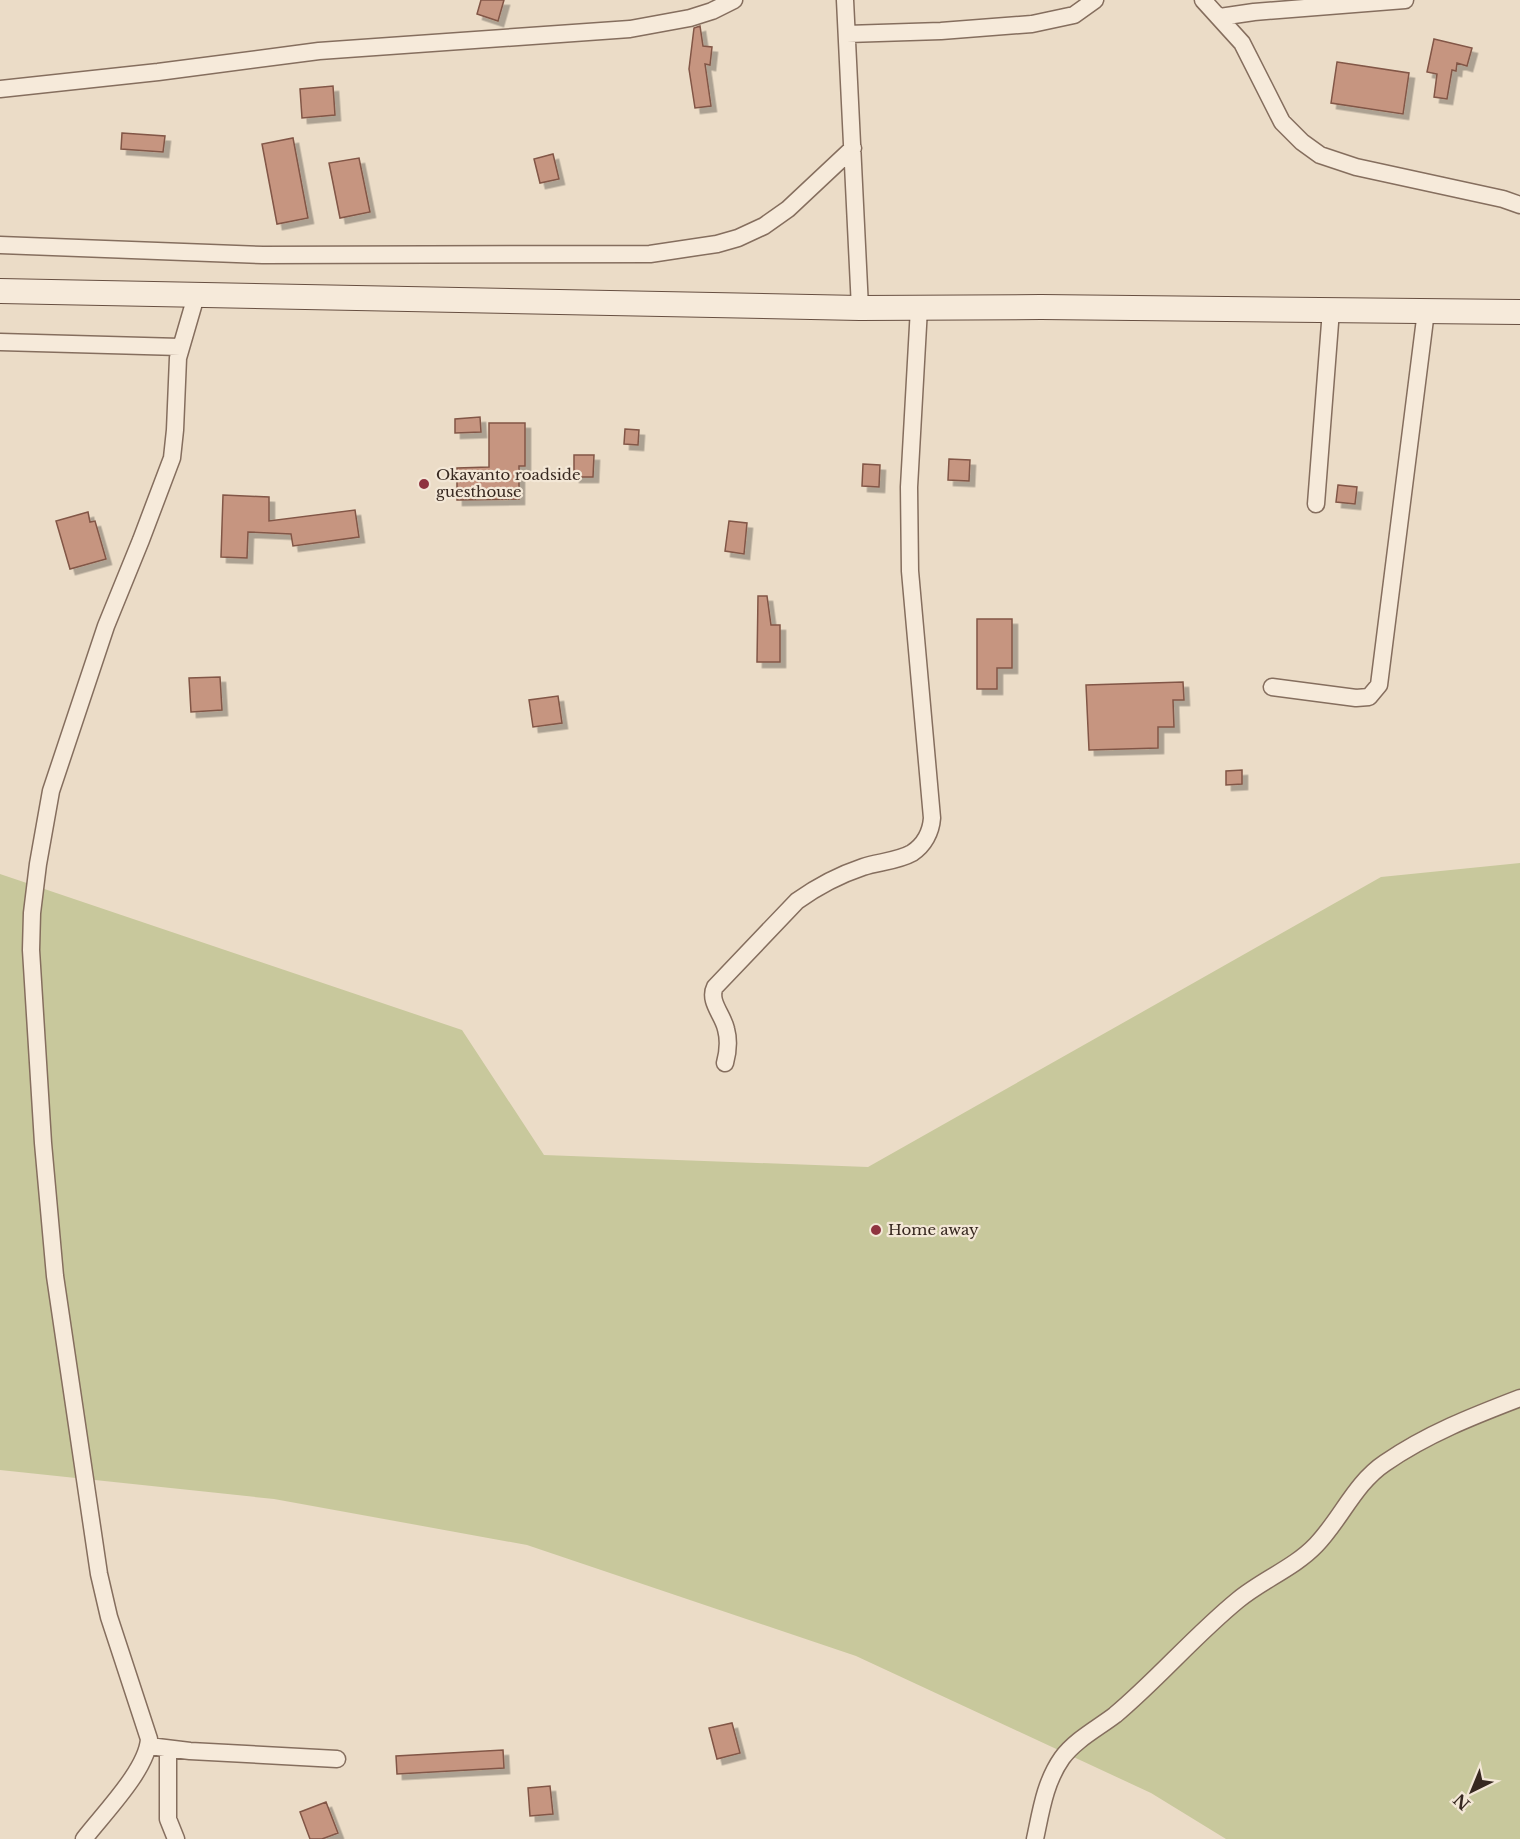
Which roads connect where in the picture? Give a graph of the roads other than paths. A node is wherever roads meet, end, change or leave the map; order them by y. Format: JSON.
{"nodes":[{"id":1,"x":734,"y":0,"type":"edge"},
{"id":2,"x":845,"y":0,"type":"edge"},
{"id":3,"x":1095,"y":0,"type":"edge"},
{"id":4,"x":1203,"y":0,"type":"edge"},
{"id":5,"x":1405,"y":0,"type":"edge"},
{"id":6,"x":1220,"y":17,"type":"junction"},
{"id":7,"x":847,"y":34,"type":"junction"},
{"id":8,"x":0,"y":89,"type":"edge"},
{"id":9,"x":854,"y":148,"type":"junction"},
{"id":10,"x":1520,"y":205,"type":"edge"},
{"id":11,"x":0,"y":244,"type":"edge"},
{"id":12,"x":0,"y":291,"type":"edge"},
{"id":13,"x":196,"y":296,"type":"junction"},
{"id":14,"x":860,"y":308,"type":"junction"},
{"id":15,"x":920,"y":308,"type":"junction"},
{"id":16,"x":1331,"y":310,"type":"junction"},
{"id":17,"x":1426,"y":311,"type":"junction"},
{"id":18,"x":1520,"y":312,"type":"edge"},
{"id":19,"x":0,"y":342,"type":"edge"},
{"id":20,"x":180,"y":347,"type":"junction"},
{"id":21,"x":1316,"y":504,"type":"dead end"},
{"id":22,"x":1272,"y":687,"type":"dead end"},
{"id":23,"x":725,"y":1063,"type":"dead end"},
{"id":24,"x":1520,"y":1398,"type":"edge"},
{"id":25,"x":148,"y":1746,"type":"junction"},
{"id":26,"x":168,"y":1749,"type":"junction"},
{"id":27,"x":338,"y":1759,"type":"dead end"},
{"id":28,"x":84,"y":1839,"type":"edge"},
{"id":29,"x":176,"y":1839,"type":"edge"},
{"id":30,"x":1035,"y":1839,"type":"edge"}],
"edges":[{"from":1,"to":8,"type":"street"},
{"from":2,"to":7,"type":"street"},
{"from":3,"to":7,"type":"street"},
{"from":4,"to":6,"type":"street"},
{"from":5,"to":6,"type":"street"},
{"from":6,"to":10,"type":"street"},
{"from":7,"to":9,"type":"street"},
{"from":9,"to":11,"type":"street"},
{"from":9,"to":14,"type":"street"},
{"from":12,"to":13,"type":"main road"},
{"from":13,"to":14,"type":"main road"},
{"from":13,"to":20,"type":"street"},
{"from":14,"to":15,"type":"main road"},
{"from":15,"to":16,"type":"main road"},
{"from":15,"to":23,"type":"street"},
{"from":16,"to":17,"type":"main road"},
{"from":16,"to":21,"type":"street"},
{"from":17,"to":18,"type":"main road"},
{"from":17,"to":22,"type":"street"},
{"from":19,"to":20,"type":"street"},
{"from":20,"to":25,"type":"street"},
{"from":24,"to":30,"type":"street"},
{"from":25,"to":26,"type":"street"},
{"from":25,"to":28,"type":"street"},
{"from":26,"to":27,"type":"street"},
{"from":26,"to":29,"type":"street"}]}
